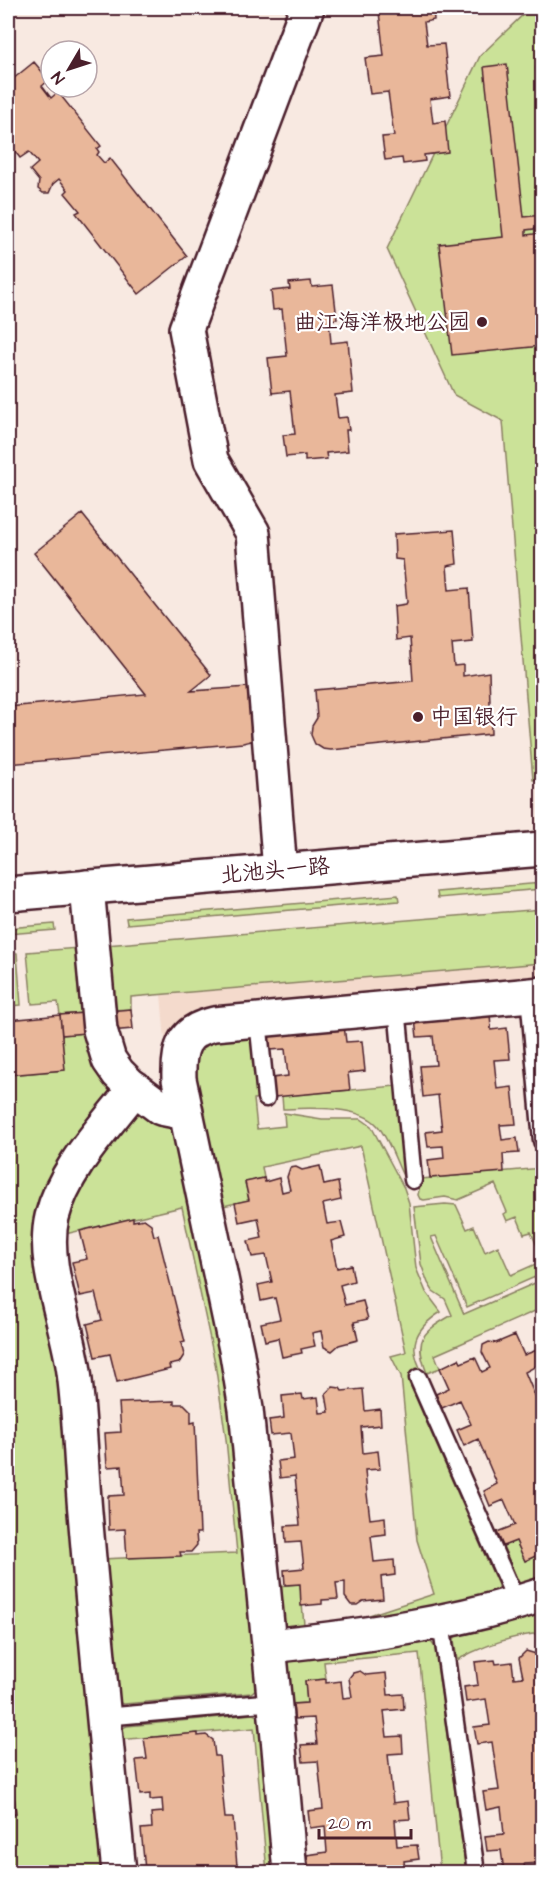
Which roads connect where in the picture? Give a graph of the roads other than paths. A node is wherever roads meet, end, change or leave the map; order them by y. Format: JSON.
{"nodes":[{"id":1,"x":307,"y":8,"type":"edge"},
{"id":2,"x":543,"y":849,"type":"edge"},
{"id":3,"x":280,"y":871,"type":"junction"},
{"id":4,"x":87,"y":887,"type":"junction"},
{"id":5,"x":8,"y":894,"type":"edge"},
{"id":6,"x":536,"y":994,"type":"edge"},
{"id":7,"x":397,"y":1007,"type":"junction"},
{"id":8,"x":258,"y":1020,"type":"junction"},
{"id":9,"x":135,"y":1088,"type":"junction"},
{"id":10,"x":266,"y":1098,"type":"dead end"},
{"id":11,"x":184,"y":1111,"type":"junction"},
{"id":12,"x":543,"y":1141,"type":"edge"},
{"id":13,"x":413,"y":1180,"type":"dead end"},
{"id":14,"x":418,"y":1378,"type":"dead end"},
{"id":15,"x":530,"y":1599,"type":"edge"},
{"id":16,"x":441,"y":1622,"type":"junction"},
{"id":17,"x":269,"y":1646,"type":"junction"},
{"id":18,"x":274,"y":1702,"type":"junction"},
{"id":19,"x":104,"y":1717,"type":"junction"},
{"id":20,"x":119,"y":1872,"type":"edge"},
{"id":21,"x":290,"y":1872,"type":"edge"},
{"id":22,"x":476,"y":1872,"type":"edge"}],
"edges":[{"from":1,"to":3,"type":"street"},
{"from":2,"to":3,"type":"street","name":"北池头一路"},
{"from":3,"to":4,"type":"street","name":"北池头一路"},
{"from":4,"to":5,"type":"street","name":"北池头一路"},
{"from":4,"to":9,"type":"street"},
{"from":6,"to":7,"type":"street"},
{"from":6,"to":12,"type":"lane"},
{"from":7,"to":8,"type":"street"},
{"from":7,"to":13,"type":"lane"},
{"from":8,"to":10,"type":"lane"},
{"from":8,"to":11,"type":"street"},
{"from":9,"to":11,"type":"street"},
{"from":9,"to":19,"type":"street"},
{"from":11,"to":17,"type":"street"},
{"from":14,"to":15,"type":"lane"},
{"from":15,"to":16,"type":"street"},
{"from":16,"to":17,"type":"street"},
{"from":16,"to":22,"type":"lane"},
{"from":17,"to":18,"type":"street"},
{"from":18,"to":19,"type":"lane"},
{"from":18,"to":21,"type":"street"},
{"from":19,"to":20,"type":"street"}]}
